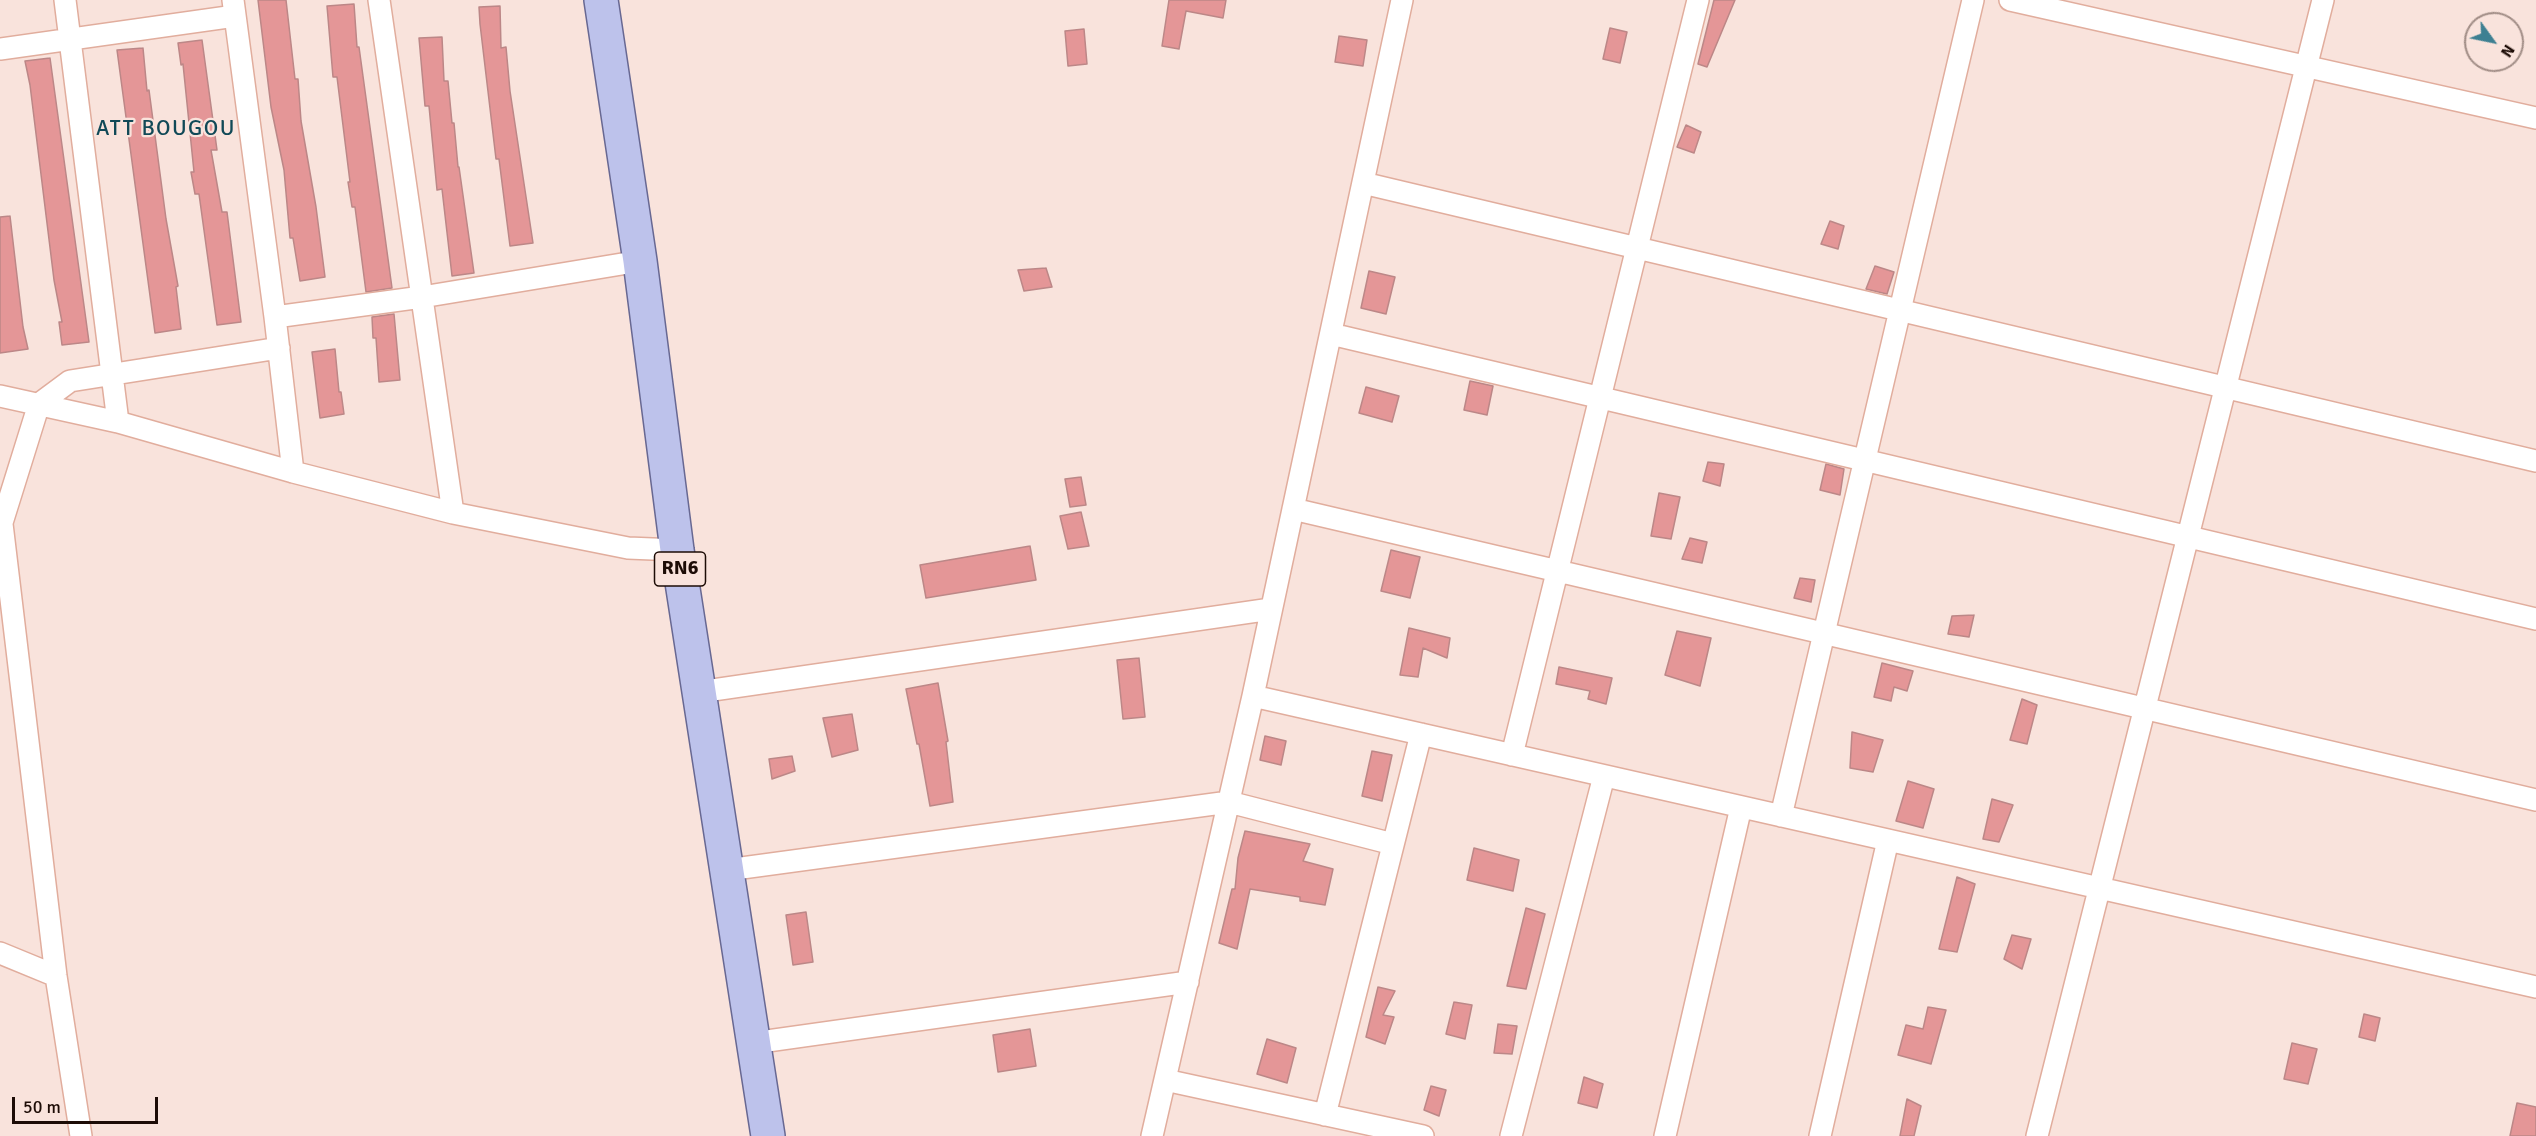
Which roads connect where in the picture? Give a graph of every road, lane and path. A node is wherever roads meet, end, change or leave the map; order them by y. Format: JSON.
{"nodes":[{"id":1,"x":65,"y":0,"type":"edge"},
{"id":2,"x":379,"y":0,"type":"edge"},
{"id":3,"x":601,"y":0,"type":"edge"},
{"id":4,"x":1402,"y":0,"type":"edge"},
{"id":5,"x":1698,"y":0,"type":"edge"},
{"id":6,"x":1973,"y":0,"type":"edge"},
{"id":7,"x":2010,"y":0,"type":"edge"},
{"id":8,"x":2323,"y":0,"type":"edge"},
{"id":9,"x":234,"y":8,"type":"edge"},
{"id":10,"x":70,"y":39,"type":"junction"},
{"id":11,"x":0,"y":49,"type":"edge"},
{"id":12,"x":2307,"y":67,"type":"junction"},
{"id":13,"x":2536,"y":118,"type":"edge"},
{"id":14,"x":1363,"y":183,"type":"junction"},
{"id":15,"x":1637,"y":248,"type":"junction"},
{"id":16,"x":640,"y":261,"type":"junction"},
{"id":17,"x":422,"y":297,"type":"junction"},
{"id":18,"x":1900,"y":310,"type":"junction"},
{"id":19,"x":275,"y":317,"type":"junction"},
{"id":20,"x":1330,"y":334,"type":"junction"},
{"id":21,"x":279,"y":348,"type":"junction"},
{"id":22,"x":113,"y":374,"type":"junction"},
{"id":23,"x":2225,"y":387,"type":"junction"},
{"id":24,"x":0,"y":396,"type":"edge"},
{"id":25,"x":1600,"y":398,"type":"junction"},
{"id":26,"x":39,"y":404,"type":"junction"},
{"id":27,"x":118,"y":422,"type":"junction"},
{"id":28,"x":1865,"y":460,"type":"junction"},
{"id":29,"x":2536,"y":461,"type":"edge"},
{"id":30,"x":293,"y":472,"type":"junction"},
{"id":31,"x":1293,"y":508,"type":"junction"},
{"id":32,"x":453,"y":513,"type":"junction"},
{"id":33,"x":1,"y":527,"type":"edge"},
{"id":34,"x":2188,"y":537,"type":"junction"},
{"id":35,"x":677,"y":550,"type":"junction"},
{"id":36,"x":1558,"y":570,"type":"junction"},
{"id":37,"x":1272,"y":609,"type":"junction"},
{"id":38,"x":2536,"y":619,"type":"edge"},
{"id":39,"x":1824,"y":633,"type":"junction"},
{"id":40,"x":699,"y":692,"type":"junction"},
{"id":41,"x":1253,"y":696,"type":"junction"},
{"id":42,"x":2145,"y":708,"type":"junction"},
{"id":43,"x":1421,"y":734,"type":"junction"},
{"id":44,"x":1512,"y":755,"type":"junction"},
{"id":45,"x":1604,"y":776,"type":"junction"},
{"id":46,"x":2536,"y":800,"type":"edge"},
{"id":47,"x":1229,"y":802,"type":"junction"},
{"id":48,"x":1741,"y":807,"type":"junction"},
{"id":49,"x":1781,"y":816,"type":"junction"},
{"id":50,"x":1888,"y":840,"type":"junction"},
{"id":51,"x":1393,"y":844,"type":"junction"},
{"id":52,"x":727,"y":870,"type":"junction"},
{"id":53,"x":2099,"y":889,"type":"junction"},
{"id":54,"x":0,"y":953,"type":"edge"},
{"id":55,"x":56,"y":976,"type":"junction"},
{"id":56,"x":1188,"y":982,"type":"junction"},
{"id":57,"x":2536,"y":987,"type":"edge"},
{"id":58,"x":753,"y":1043,"type":"junction"},
{"id":59,"x":1165,"y":1080,"type":"junction"},
{"id":60,"x":1325,"y":1115,"type":"junction"},
{"id":61,"x":81,"y":1136,"type":"edge"},
{"id":62,"x":768,"y":1136,"type":"edge"},
{"id":63,"x":1152,"y":1136,"type":"edge"},
{"id":64,"x":1423,"y":1136,"type":"edge"},
{"id":65,"x":1511,"y":1136,"type":"edge"},
{"id":66,"x":1665,"y":1136,"type":"edge"},
{"id":67,"x":1820,"y":1136,"type":"edge"},
{"id":68,"x":2037,"y":1136,"type":"edge"}],
"edges":[{"from":1,"to":10,"type":"street"},
{"from":2,"to":17,"type":"street"},
{"from":3,"to":16,"type":"main road","number":"RN6"},
{"from":4,"to":14,"type":"street"},
{"from":5,"to":15,"type":"street"},
{"from":6,"to":18,"type":"street"},
{"from":7,"to":12,"type":"street"},
{"from":8,"to":12,"type":"street"},
{"from":9,"to":10,"type":"street"},
{"from":9,"to":19,"type":"street"},
{"from":10,"to":11,"type":"street"},
{"from":10,"to":22,"type":"street"},
{"from":12,"to":13,"type":"street"},
{"from":12,"to":23,"type":"street"},
{"from":14,"to":15,"type":"street"},
{"from":14,"to":20,"type":"street"},
{"from":15,"to":18,"type":"street"},
{"from":15,"to":25,"type":"street"},
{"from":16,"to":17,"type":"street"},
{"from":16,"to":35,"type":"main road","number":"RN6"},
{"from":17,"to":19,"type":"street"},
{"from":17,"to":32,"type":"street"},
{"from":18,"to":23,"type":"street"},
{"from":18,"to":28,"type":"street"},
{"from":19,"to":21,"type":"street"},
{"from":20,"to":25,"type":"street"},
{"from":20,"to":31,"type":"street"},
{"from":21,"to":22,"type":"street"},
{"from":21,"to":30,"type":"street"},
{"from":22,"to":26,"type":"street"},
{"from":22,"to":27,"type":"street"},
{"from":23,"to":29,"type":"street"},
{"from":23,"to":34,"type":"street"},
{"from":24,"to":26,"type":"street"},
{"from":25,"to":28,"type":"street"},
{"from":25,"to":36,"type":"street"},
{"from":26,"to":27,"type":"street"},
{"from":26,"to":33,"type":"street"},
{"from":27,"to":30,"type":"street"},
{"from":28,"to":34,"type":"street"},
{"from":28,"to":39,"type":"street"},
{"from":30,"to":32,"type":"street"},
{"from":31,"to":36,"type":"street"},
{"from":31,"to":37,"type":"street"},
{"from":32,"to":35,"type":"street"},
{"from":33,"to":55,"type":"street"},
{"from":34,"to":38,"type":"street"},
{"from":34,"to":42,"type":"street"},
{"from":35,"to":40,"type":"main road","number":"RN6"},
{"from":36,"to":39,"type":"street"},
{"from":36,"to":44,"type":"street"},
{"from":37,"to":40,"type":"street"},
{"from":37,"to":41,"type":"street"},
{"from":39,"to":42,"type":"street"},
{"from":39,"to":49,"type":"street"},
{"from":40,"to":52,"type":"main road","number":"RN6"},
{"from":41,"to":43,"type":"street"},
{"from":41,"to":47,"type":"street"},
{"from":42,"to":46,"type":"street"},
{"from":42,"to":53,"type":"street"},
{"from":43,"to":44,"type":"street"},
{"from":43,"to":51,"type":"street"},
{"from":44,"to":45,"type":"street"},
{"from":45,"to":48,"type":"street"},
{"from":45,"to":65,"type":"street"},
{"from":47,"to":51,"type":"street"},
{"from":47,"to":52,"type":"street"},
{"from":47,"to":56,"type":"street"},
{"from":48,"to":49,"type":"street"},
{"from":48,"to":66,"type":"street"},
{"from":49,"to":50,"type":"street"},
{"from":50,"to":53,"type":"street"},
{"from":50,"to":67,"type":"street"},
{"from":51,"to":60,"type":"street"},
{"from":52,"to":58,"type":"main road","number":"RN6"},
{"from":53,"to":57,"type":"street"},
{"from":53,"to":68,"type":"street"},
{"from":54,"to":55,"type":"street"},
{"from":55,"to":61,"type":"street"},
{"from":56,"to":58,"type":"street"},
{"from":56,"to":59,"type":"street"},
{"from":58,"to":62,"type":"main road","number":"RN6"},
{"from":59,"to":60,"type":"street"},
{"from":59,"to":63,"type":"street"},
{"from":60,"to":64,"type":"street"}]}
